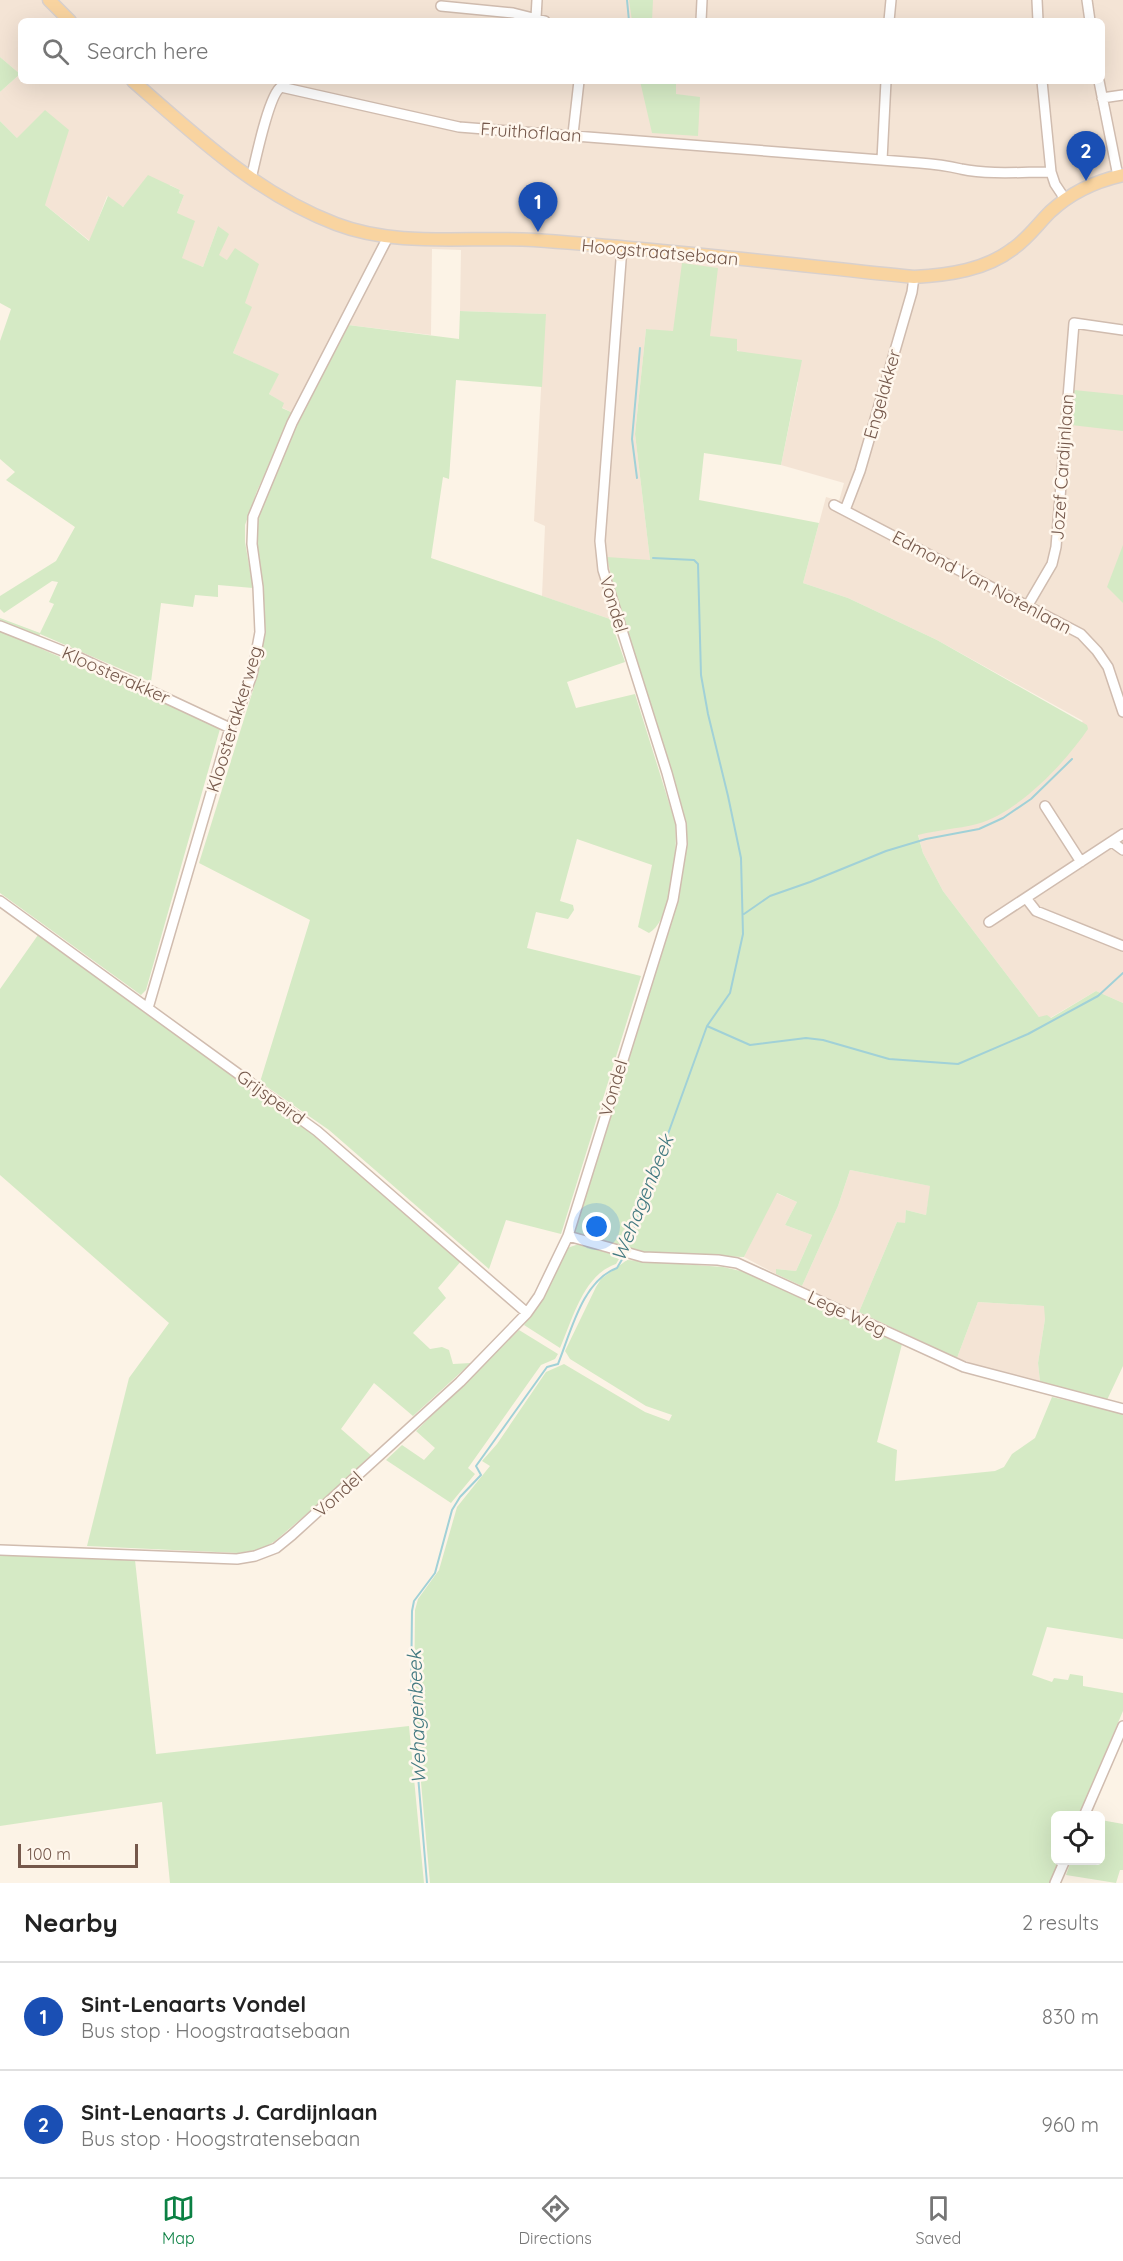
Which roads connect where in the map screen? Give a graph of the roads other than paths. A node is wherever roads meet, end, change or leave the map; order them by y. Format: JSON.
{"nodes":[{"id":1,"x":49,"y":0,"type":"edge"},
{"id":2,"x":537,"y":0,"type":"edge"},
{"id":3,"x":702,"y":0,"type":"edge"},
{"id":4,"x":891,"y":0,"type":"edge"},
{"id":5,"x":1037,"y":0,"type":"edge"},
{"id":6,"x":1087,"y":0,"type":"edge"},
{"id":7,"x":441,"y":6,"type":"dead end"},
{"id":8,"x":67,"y":18,"type":"edge"},
{"id":9,"x":536,"y":18,"type":"edge"},
{"id":10,"x":540,"y":18,"type":"edge"},
{"id":11,"x":701,"y":18,"type":"edge"},
{"id":12,"x":890,"y":18,"type":"edge"},
{"id":13,"x":1038,"y":18,"type":"edge"},
{"id":14,"x":1090,"y":18,"type":"edge"},
{"id":15,"x":136,"y":84,"type":"edge"},
{"id":16,"x":579,"y":84,"type":"edge"},
{"id":17,"x":886,"y":84,"type":"edge"},
{"id":18,"x":1042,"y":84,"type":"edge"},
{"id":19,"x":1100,"y":84,"type":"edge"},
{"id":20,"x":1123,"y":95,"type":"edge"},
{"id":21,"x":1102,"y":98,"type":"junction"},
{"id":22,"x":573,"y":134,"type":"junction"},
{"id":23,"x":882,"y":160,"type":"junction"},
{"id":24,"x":1051,"y":172,"type":"junction"},
{"id":25,"x":1121,"y":176,"type":"edge"},
{"id":26,"x":251,"y":179,"type":"junction"},
{"id":27,"x":1065,"y":199,"type":"junction"},
{"id":28,"x":388,"y":237,"type":"junction"},
{"id":29,"x":622,"y":247,"type":"junction"},
{"id":30,"x":914,"y":277,"type":"junction"},
{"id":31,"x":1123,"y":330,"type":"edge"},
{"id":32,"x":834,"y":505,"type":"dead end"},
{"id":33,"x":845,"y":510,"type":"junction"},
{"id":34,"x":1028,"y":605,"type":"junction"},
{"id":35,"x":0,"y":626,"type":"edge"},
{"id":36,"x":1123,"y":712,"type":"edge"},
{"id":37,"x":231,"y":728,"type":"junction"},
{"id":38,"x":1045,"y":806,"type":"dead end"},
{"id":39,"x":1123,"y":834,"type":"edge"},
{"id":40,"x":1112,"y":842,"type":"junction"},
{"id":41,"x":1123,"y":850,"type":"edge"},
{"id":42,"x":1081,"y":862,"type":"junction"},
{"id":43,"x":1026,"y":898,"type":"junction"},
{"id":44,"x":0,"y":901,"type":"edge"},
{"id":45,"x":989,"y":922,"type":"dead end"},
{"id":46,"x":1123,"y":946,"type":"edge"},
{"id":47,"x":148,"y":1008,"type":"junction"},
{"id":48,"x":568,"y":1236,"type":"junction"},
{"id":49,"x":527,"y":1313,"type":"junction"},
{"id":50,"x":1123,"y":1409,"type":"edge"},
{"id":51,"x":0,"y":1550,"type":"edge"},
{"id":52,"x":1123,"y":1726,"type":"edge"},
{"id":53,"x":1086,"y":1811,"type":"edge"},
{"id":54,"x":1063,"y":1865,"type":"edge"},
{"id":55,"x":1055,"y":1883,"type":"edge"}],
"edges":[{"from":1,"to":8,"type":"main road"},
{"from":2,"to":10,"type":"street"},
{"from":3,"to":11,"type":"street"},
{"from":4,"to":12,"type":"street"},
{"from":5,"to":13,"type":"street"},
{"from":6,"to":14,"type":"street"},
{"from":7,"to":9,"type":"street"},
{"from":15,"to":26,"type":"main road","name":"Hoogstraatsebaan"},
{"from":16,"to":22,"type":"street"},
{"from":17,"to":23,"type":"street"},
{"from":18,"to":24,"type":"street"},
{"from":19,"to":21,"type":"street"},
{"from":20,"to":21,"type":"street"},
{"from":21,"to":25,"type":"street"},
{"from":22,"to":23,"type":"street","name":"Fruithoflaan"},
{"from":22,"to":26,"type":"street","name":"Fruithoflaan"},
{"from":23,"to":24,"type":"street","name":"Fruithoflaan"},
{"from":24,"to":27,"type":"street"},
{"from":25,"to":27,"type":"main road","name":"Hoogstraatsebaan"},
{"from":26,"to":28,"type":"main road","name":"Hoogstraatsebaan"},
{"from":27,"to":30,"type":"main road","name":"Hoogstraatsebaan"},
{"from":28,"to":29,"type":"main road","name":"Hoogstraatsebaan"},
{"from":28,"to":37,"type":"street","name":"Kloosterakkerweg"},
{"from":29,"to":30,"type":"main road","name":"Hoogstraatsebaan"},
{"from":29,"to":48,"type":"street","name":"Vondel"},
{"from":30,"to":33,"type":"street","name":"Engelakker"},
{"from":31,"to":34,"type":"street","name":"Jozef Cardijnlaan"},
{"from":32,"to":33,"type":"street","name":"Edmond Van Notenlaan"},
{"from":33,"to":34,"type":"street","name":"Edmond Van Notenlaan"},
{"from":34,"to":36,"type":"street","name":"Edmond Van Notenlaan"},
{"from":35,"to":37,"type":"street","name":"Kloosterakker"},
{"from":37,"to":47,"type":"street","name":"Kloosterakkerweg"},
{"from":38,"to":42,"type":"street"},
{"from":39,"to":40,"type":"street"},
{"from":40,"to":41,"type":"street"},
{"from":40,"to":42,"type":"street"},
{"from":42,"to":43,"type":"street"},
{"from":43,"to":45,"type":"street"},
{"from":43,"to":46,"type":"street"},
{"from":44,"to":47,"type":"street","name":"Grijspeird"},
{"from":47,"to":49,"type":"street","name":"Grijspeird"},
{"from":48,"to":49,"type":"street","name":"Vondel"},
{"from":48,"to":50,"type":"street","name":"Lege Weg"},
{"from":49,"to":51,"type":"street","name":"Vondel"},
{"from":52,"to":53,"type":"street"},
{"from":54,"to":55,"type":"street"}]}
